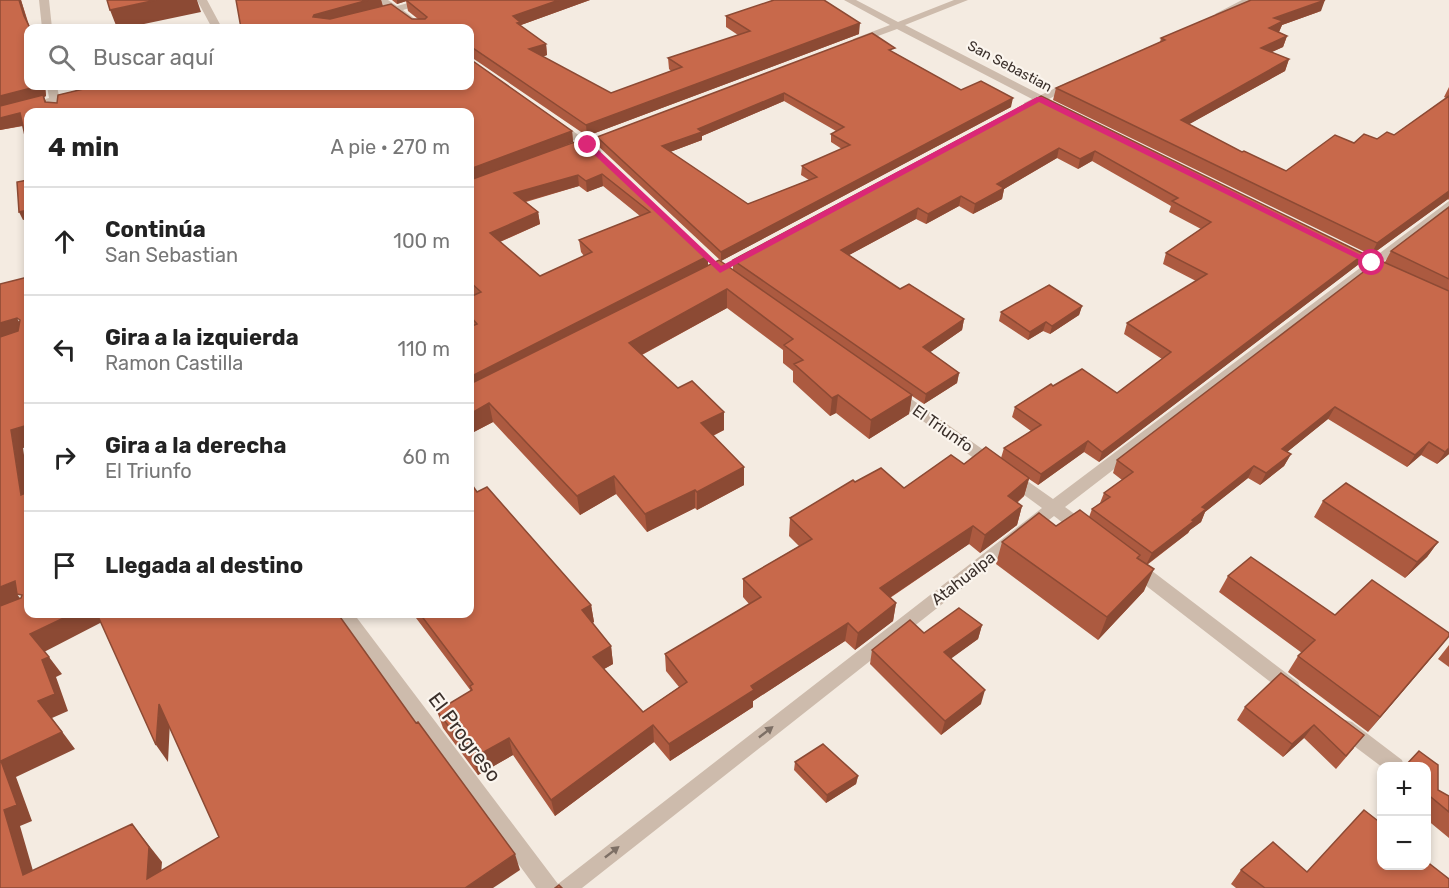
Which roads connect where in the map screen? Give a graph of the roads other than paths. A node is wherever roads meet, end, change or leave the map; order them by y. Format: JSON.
{"nodes":[{"id":1,"x":44,"y":0,"type":"edge"},
{"id":2,"x":202,"y":0,"type":"edge"},
{"id":3,"x":382,"y":0,"type":"edge"},
{"id":4,"x":430,"y":0,"type":"edge"},
{"id":5,"x":849,"y":0,"type":"edge"},
{"id":6,"x":963,"y":0,"type":"edge"},
{"id":7,"x":1250,"y":0,"type":"edge"},
{"id":8,"x":394,"y":9,"type":"junction"},
{"id":9,"x":374,"y":15,"type":"edge"},
{"id":10,"x":1209,"y":20,"type":"edge"},
{"id":11,"x":46,"y":24,"type":"edge"},
{"id":12,"x":215,"y":24,"type":"edge"},
{"id":13,"x":416,"y":24,"type":"edge"},
{"id":14,"x":899,"y":25,"type":"junction"},
{"id":15,"x":844,"y":46,"type":"edge"},
{"id":16,"x":1085,"y":78,"type":"edge"},
{"id":17,"x":52,"y":90,"type":"edge"},
{"id":18,"x":95,"y":90,"type":"edge"},
{"id":19,"x":1039,"y":99,"type":"junction"},
{"id":20,"x":53,"y":101,"type":"junction"},
{"id":21,"x":24,"y":108,"type":"edge"},
{"id":22,"x":24,"y":108,"type":"edge"},
{"id":23,"x":56,"y":108,"type":"edge"},
{"id":24,"x":1019,"y":110,"type":"edge"},
{"id":25,"x":1061,"y":110,"type":"edge"},
{"id":26,"x":542,"y":113,"type":"edge"},
{"id":27,"x":0,"y":114,"type":"edge"},
{"id":28,"x":604,"y":160,"type":"edge"},
{"id":29,"x":1449,"y":205,"type":"edge"},
{"id":30,"x":882,"y":385,"type":"edge"},
{"id":31,"x":1054,"y":507,"type":"junction"},
{"id":32,"x":1101,"y":543,"type":"edge"},
{"id":33,"x":1120,"y":557,"type":"edge"},
{"id":34,"x":348,"y":618,"type":"edge"},
{"id":35,"x":1300,"y":694,"type":"edge"},
{"id":36,"x":1329,"y":716,"type":"edge"},
{"id":37,"x":1390,"y":762,"type":"edge"},
{"id":38,"x":549,"y":888,"type":"edge"},
{"id":39,"x":566,"y":888,"type":"edge"}],
"edges":[{"from":1,"to":11,"type":"street"},
{"from":2,"to":12,"type":"street"},
{"from":3,"to":8,"type":"street"},
{"from":4,"to":8,"type":"street"},
{"from":5,"to":14,"type":"street","name":"San Sebastian"},
{"from":6,"to":14,"type":"street"},
{"from":7,"to":10,"type":"street"},
{"from":8,"to":9,"type":"street"},
{"from":8,"to":13,"type":"street"},
{"from":14,"to":15,"type":"street"},
{"from":14,"to":19,"type":"street","name":"San Sebastian"},
{"from":16,"to":19,"type":"street"},
{"from":17,"to":20,"type":"street"},
{"from":18,"to":20,"type":"street"},
{"from":19,"to":24,"type":"street"},
{"from":19,"to":25,"type":"street","name":"San Sebastian"},
{"from":20,"to":21,"type":"street"},
{"from":20,"to":23,"type":"street"},
{"from":22,"to":27,"type":"street"},
{"from":26,"to":28,"type":"street"},
{"from":29,"to":31,"type":"street","name":"Atahualpa"},
{"from":30,"to":31,"type":"street","name":"El Triunfo"},
{"from":31,"to":32,"type":"street","name":"El Triunfo"},
{"from":39,"to":31,"type":"street","name":"Atahualpa","one_way":true},
{"from":33,"to":35,"type":"street"},
{"from":34,"to":38,"type":"street","name":"El Progreso"},
{"from":36,"to":37,"type":"street"}]}
